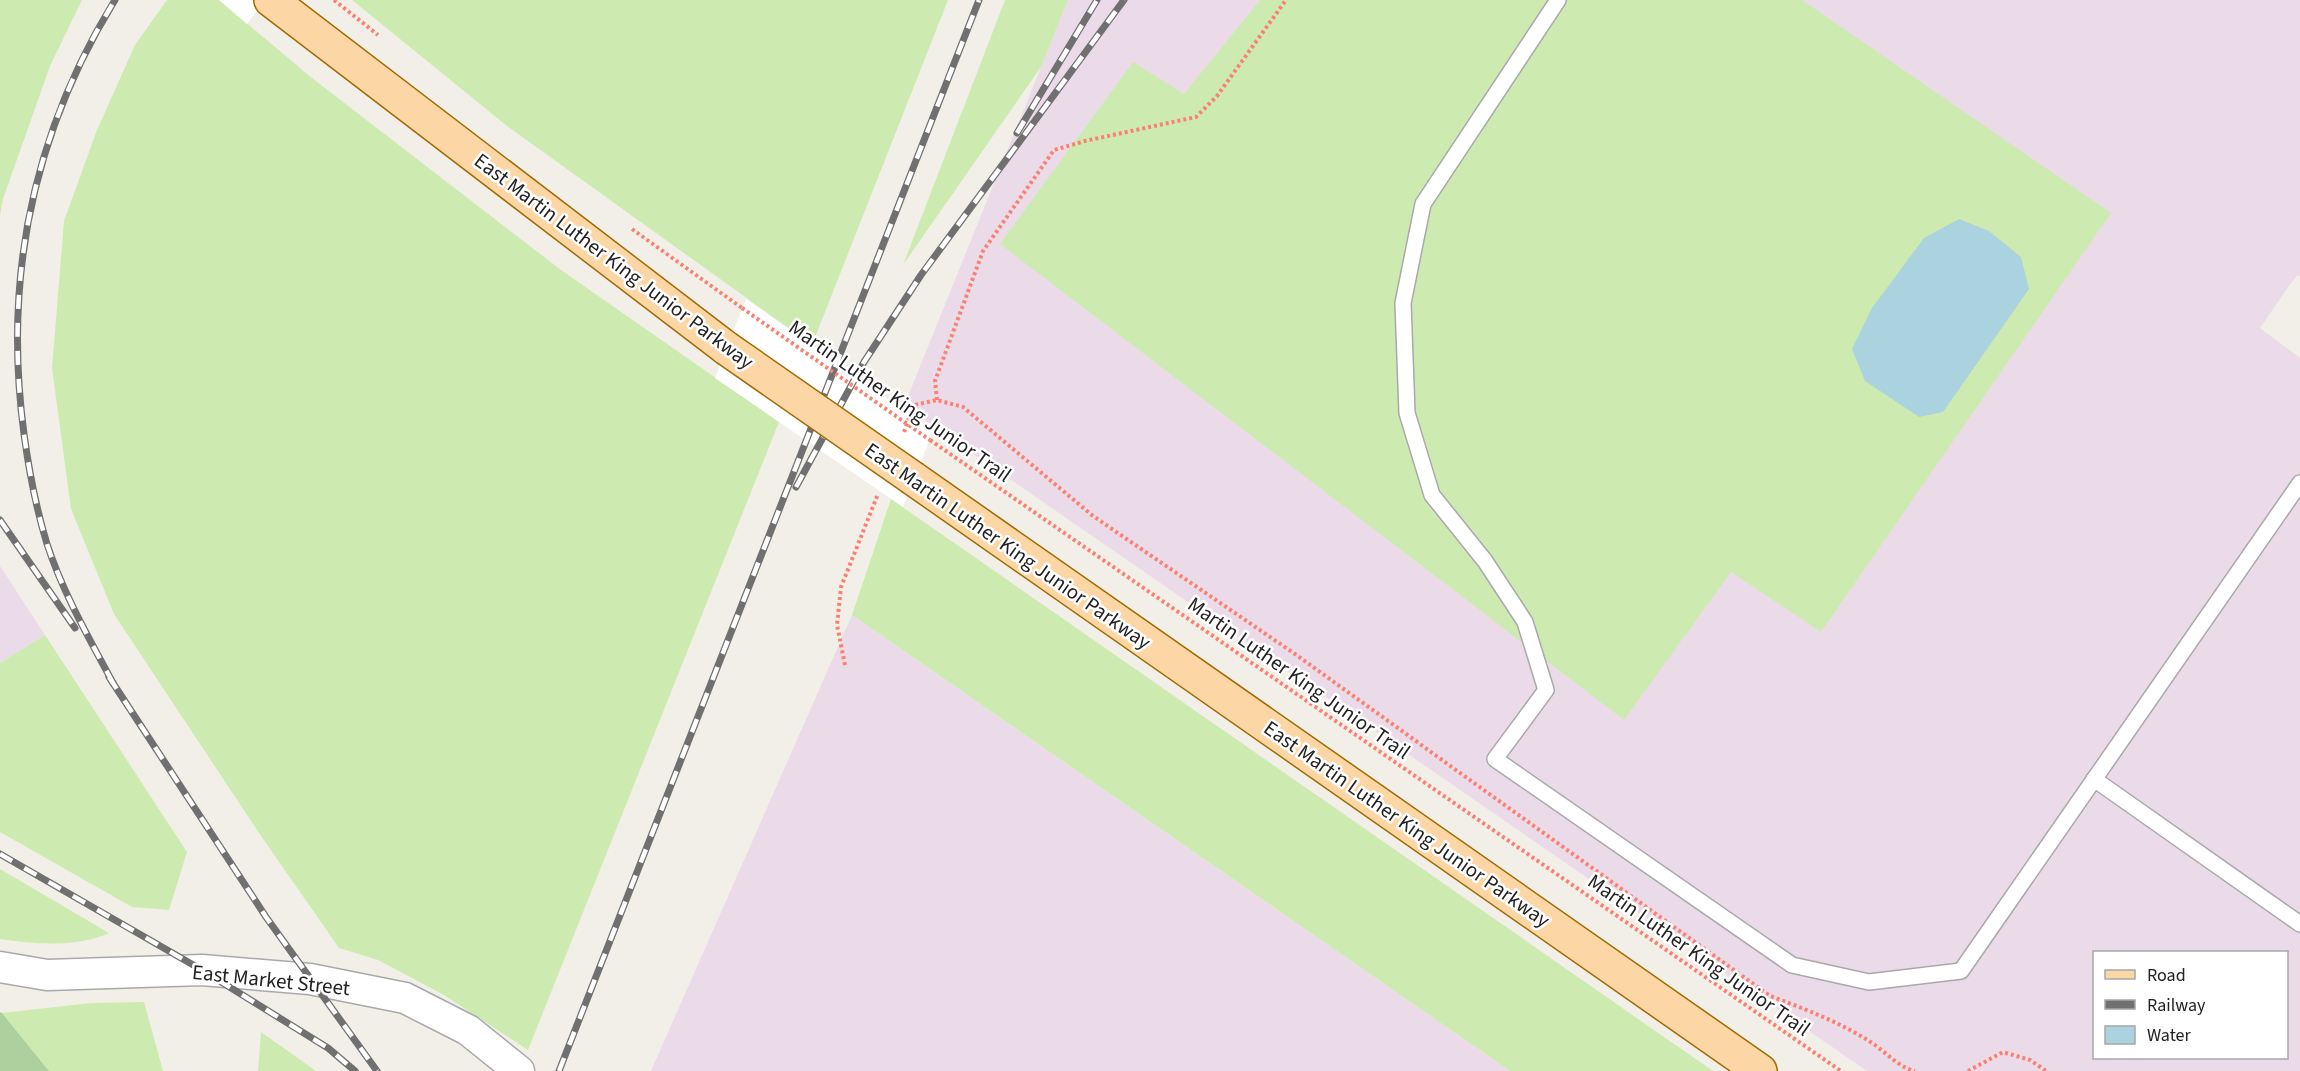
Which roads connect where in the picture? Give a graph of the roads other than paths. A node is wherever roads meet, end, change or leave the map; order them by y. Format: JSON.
{"nodes":[{"id":1,"x":271,"y":0,"type":"edge"},
{"id":2,"x":1558,"y":0,"type":"edge"},
{"id":3,"x":2300,"y":483,"type":"edge"},
{"id":4,"x":2094,"y":779,"type":"junction"},
{"id":5,"x":2300,"y":924,"type":"edge"},
{"id":6,"x":0,"y":967,"type":"edge"},
{"id":7,"x":519,"y":1071,"type":"edge"},
{"id":8,"x":1760,"y":1071,"type":"edge"}],
"edges":[{"from":1,"to":8,"type":"main road","name":"East Martin Luther King Junior Parkway","bridge":true},
{"from":2,"to":4,"type":"lane"},
{"from":3,"to":4,"type":"lane"},
{"from":4,"to":5,"type":"lane"},
{"from":6,"to":7,"type":"street","name":"East Market Street"}]}
